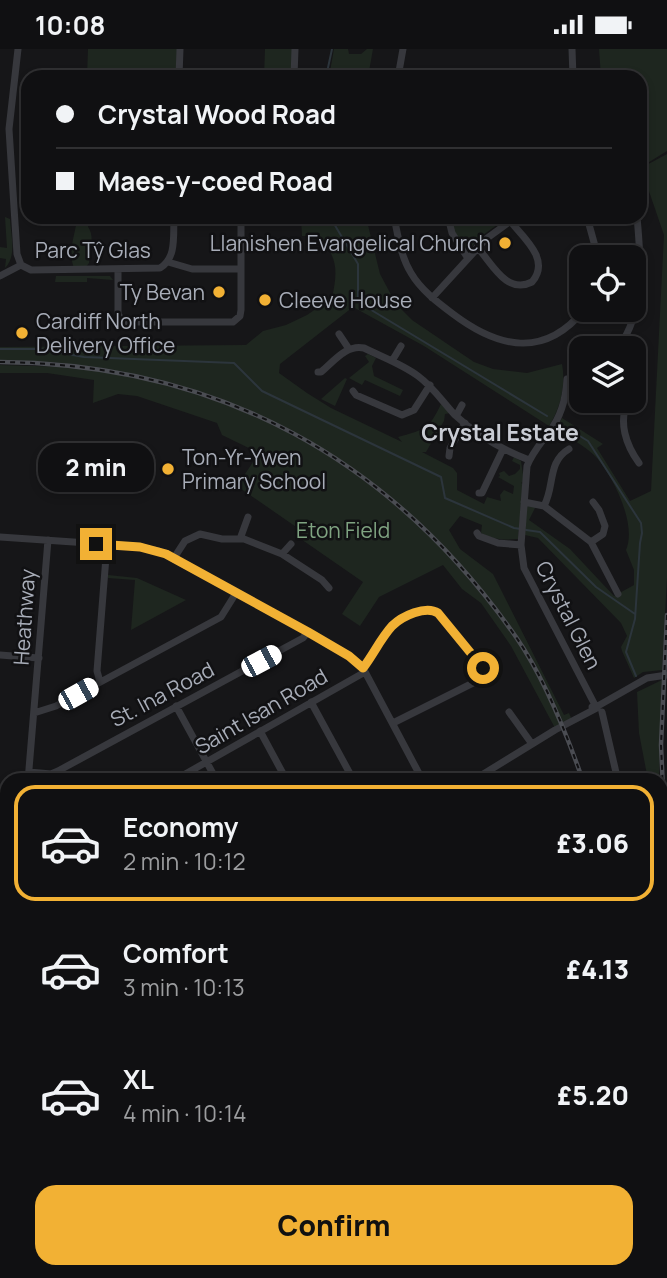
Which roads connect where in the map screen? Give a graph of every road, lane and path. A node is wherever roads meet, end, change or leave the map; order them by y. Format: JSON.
{"nodes":[{"id":1,"x":18,"y":49,"type":"edge"},
{"id":2,"x":180,"y":49,"type":"edge"},
{"id":3,"x":295,"y":49,"type":"edge"},
{"id":4,"x":402,"y":49,"type":"edge"},
{"id":5,"x":572,"y":49,"type":"edge"},
{"id":6,"x":179,"y":70,"type":"edge"},
{"id":7,"x":294,"y":70,"type":"edge"},
{"id":8,"x":399,"y":70,"type":"edge"},
{"id":9,"x":573,"y":70,"type":"edge"},
{"id":10,"x":174,"y":224,"type":"edge"},
{"id":11,"x":241,"y":224,"type":"edge"},
{"id":12,"x":396,"y":224,"type":"edge"},
{"id":13,"x":450,"y":224,"type":"edge"},
{"id":14,"x":507,"y":224,"type":"edge"},
{"id":15,"x":516,"y":224,"type":"edge"},
{"id":16,"x":589,"y":224,"type":"edge"},
{"id":17,"x":637,"y":224,"type":"edge"},
{"id":18,"x":595,"y":245,"type":"edge"},
{"id":19,"x":477,"y":247,"type":"junction"},
{"id":20,"x":467,"y":257,"type":"junction"},
{"id":21,"x":168,"y":262,"type":"junction"},
{"id":22,"x":21,"y":265,"type":"junction"},
{"id":23,"x":118,"y":269,"type":"junction"},
{"id":24,"x":241,"y":269,"type":"junction"},
{"id":25,"x":0,"y":277,"type":"edge"},
{"id":26,"x":432,"y":297,"type":"junction"},
{"id":27,"x":573,"y":322,"type":"edge"},
{"id":28,"x":340,"y":334,"type":"dead end"},
{"id":29,"x":626,"y":336,"type":"edge"},
{"id":30,"x":401,"y":346,"type":"dead end"},
{"id":31,"x":349,"y":349,"type":"junction"},
{"id":32,"x":391,"y":361,"type":"junction"},
{"id":33,"x":318,"y":372,"type":"dead end"},
{"id":34,"x":569,"y":379,"type":"edge"},
{"id":35,"x":430,"y":385,"type":"junction"},
{"id":36,"x":353,"y":391,"type":"dead end"},
{"id":37,"x":462,"y":405,"type":"dead end"},
{"id":38,"x":625,"y":413,"type":"edge"},
{"id":39,"x":456,"y":416,"type":"junction"},
{"id":40,"x":465,"y":423,"type":"junction"},
{"id":41,"x":503,"y":449,"type":"junction"},
{"id":42,"x":569,"y":449,"type":"dead end"},
{"id":43,"x":449,"y":456,"type":"dead end"},
{"id":44,"x":529,"y":460,"type":"junction"},
{"id":45,"x":639,"y":463,"type":"dead end"},
{"id":46,"x":479,"y":492,"type":"dead end"},
{"id":47,"x":524,"y":502,"type":"junction"},
{"id":48,"x":593,"y":502,"type":"dead end"},
{"id":49,"x":544,"y":506,"type":"junction"},
{"id":50,"x":248,"y":517,"type":"dead end"},
{"id":51,"x":477,"y":533,"type":"dead end"},
{"id":52,"x":0,"y":537,"type":"edge"},
{"id":53,"x":240,"y":539,"type":"junction"},
{"id":54,"x":48,"y":540,"type":"junction"},
{"id":55,"x":591,"y":542,"type":"junction"},
{"id":56,"x":107,"y":544,"type":"junction"},
{"id":57,"x":290,"y":544,"type":"dead end"},
{"id":58,"x":521,"y":545,"type":"junction"},
{"id":59,"x":282,"y":554,"type":"junction"},
{"id":60,"x":174,"y":558,"type":"junction"},
{"id":61,"x":329,"y":588,"type":"dead end"},
{"id":62,"x":236,"y":593,"type":"junction"},
{"id":63,"x":618,"y":594,"type":"dead end"},
{"id":64,"x":308,"y":632,"type":"junction"},
{"id":65,"x":0,"y":655,"type":"edge"},
{"id":66,"x":38,"y":658,"type":"junction"},
{"id":67,"x":364,"y":670,"type":"junction"},
{"id":68,"x":667,"y":675,"type":"edge"},
{"id":69,"x":100,"y":682,"type":"junction"},
{"id":70,"x":311,"y":702,"type":"junction"},
{"id":71,"x":176,"y":706,"type":"junction"},
{"id":72,"x":599,"y":709,"type":"junction"},
{"id":73,"x":509,"y":712,"type":"dead end"},
{"id":74,"x":34,"y":713,"type":"junction"},
{"id":75,"x":393,"y":723,"type":"junction"},
{"id":76,"x":260,"y":731,"type":"junction"},
{"id":77,"x":532,"y":744,"type":"junction"},
{"id":78,"x":207,"y":762,"type":"junction"},
{"id":79,"x":29,"y":773,"type":"edge"},
{"id":80,"x":54,"y":773,"type":"edge"},
{"id":81,"x":187,"y":773,"type":"edge"},
{"id":82,"x":213,"y":773,"type":"edge"},
{"id":83,"x":283,"y":773,"type":"edge"},
{"id":84,"x":350,"y":773,"type":"edge"},
{"id":85,"x":419,"y":773,"type":"edge"},
{"id":86,"x":485,"y":773,"type":"edge"},
{"id":87,"x":616,"y":773,"type":"edge"}],
"edges":[{"from":1,"to":22,"type":"street","name":"Parc Tŷ Glas"},
{"from":2,"to":6,"type":"street"},
{"from":3,"to":7,"type":"street"},
{"from":4,"to":8,"type":"street"},
{"from":5,"to":9,"type":"street"},
{"from":10,"to":21,"type":"street","name":"Parc Tŷ Glas"},
{"from":11,"to":24,"type":"street"},
{"from":12,"to":26,"type":"street"},
{"from":13,"to":20,"type":"street"},
{"from":14,"to":19,"type":"street"},
{"from":15,"to":19,"type":"street"},
{"from":16,"to":18,"type":"street"},
{"from":17,"to":29,"type":"street"},
{"from":19,"to":20,"type":"street"},
{"from":20,"to":26,"type":"street"},
{"from":21,"to":23,"type":"street","name":"Parc Tŷ Glas"},
{"from":21,"to":24,"type":"street"},
{"from":22,"to":23,"type":"street","name":"Parc Tŷ Glas"},
{"from":22,"to":25,"type":"street"},
{"from":23,"to":24,"type":"street"},
{"from":26,"to":27,"type":"street"},
{"from":28,"to":31,"type":"street"},
{"from":30,"to":32,"type":"street"},
{"from":31,"to":32,"type":"street"},
{"from":31,"to":33,"type":"street"},
{"from":32,"to":35,"type":"street"},
{"from":34,"to":44,"type":"street","name":"Crystal Glen"},
{"from":35,"to":36,"type":"street"},
{"from":35,"to":39,"type":"street"},
{"from":37,"to":39,"type":"street"},
{"from":38,"to":45,"type":"street"},
{"from":39,"to":40,"type":"street"},
{"from":40,"to":41,"type":"street"},
{"from":40,"to":43,"type":"street"},
{"from":41,"to":44,"type":"street"},
{"from":41,"to":46,"type":"street"},
{"from":42,"to":49,"type":"street"},
{"from":44,"to":47,"type":"street","name":"Crystal Glen"},
{"from":47,"to":49,"type":"street"},
{"from":47,"to":58,"type":"street","name":"Crystal Glen"},
{"from":48,"to":55,"type":"street"},
{"from":49,"to":55,"type":"street"},
{"from":50,"to":53,"type":"street"},
{"from":51,"to":58,"type":"street"},
{"from":52,"to":54,"type":"street"},
{"from":53,"to":59,"type":"street"},
{"from":53,"to":60,"type":"street"},
{"from":54,"to":56,"type":"street"},
{"from":54,"to":66,"type":"street","name":"Heathway"},
{"from":55,"to":63,"type":"street"},
{"from":56,"to":60,"type":"street"},
{"from":56,"to":69,"type":"street"},
{"from":57,"to":59,"type":"street"},
{"from":58,"to":72,"type":"street","name":"Crystal Glen"},
{"from":59,"to":61,"type":"street"},
{"from":60,"to":62,"type":"street"},
{"from":62,"to":64,"type":"street"},
{"from":62,"to":69,"type":"street"},
{"from":64,"to":67,"type":"street"},
{"from":64,"to":71,"type":"street","name":"St. Ina Road"},
{"from":65,"to":66,"type":"street"},
{"from":66,"to":74,"type":"street","name":"Heathway"},
{"from":67,"to":70,"type":"street","name":"Saint Isan Road"},
{"from":67,"to":75,"type":"street"},
{"from":67,"to":75,"type":"street"},
{"from":68,"to":72,"type":"street"},
{"from":69,"to":74,"type":"street"},
{"from":70,"to":76,"type":"street","name":"Saint Isan Road"},
{"from":70,"to":84,"type":"street"},
{"from":71,"to":78,"type":"street"},
{"from":71,"to":80,"type":"street","name":"St. Ina Road"},
{"from":72,"to":77,"type":"street"},
{"from":72,"to":87,"type":"street","name":"Crystal Glen"},
{"from":73,"to":77,"type":"street"},
{"from":74,"to":79,"type":"street","name":"Heathway"},
{"from":75,"to":85,"type":"street"},
{"from":76,"to":78,"type":"street","name":"Saint Isan Road"},
{"from":76,"to":83,"type":"street"},
{"from":77,"to":86,"type":"street"},
{"from":78,"to":81,"type":"street","name":"Saint Isan Road"},
{"from":78,"to":82,"type":"street"}]}
